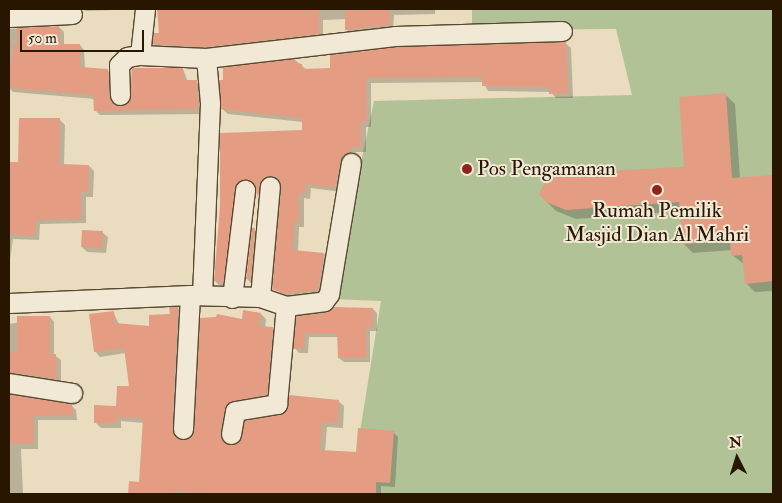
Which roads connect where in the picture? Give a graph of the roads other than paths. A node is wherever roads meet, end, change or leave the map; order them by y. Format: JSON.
{"nodes":[{"id":1,"x":145,"y":9,"type":"edge"},
{"id":2,"x":72,"y":14,"type":"dead end"},
{"id":3,"x":9,"y":17,"type":"edge"},
{"id":4,"x":562,"y":31,"type":"dead end"},
{"id":5,"x":140,"y":55,"type":"junction"},
{"id":6,"x":206,"y":58,"type":"junction"},
{"id":7,"x":120,"y":95,"type":"dead end"},
{"id":8,"x":351,"y":163,"type":"dead end"},
{"id":9,"x":270,"y":186,"type":"dead end"},
{"id":10,"x":245,"y":190,"type":"dead end"},
{"id":11,"x":196,"y":295,"type":"junction"},
{"id":12,"x":232,"y":298,"type":"junction"},
{"id":13,"x":260,"y":298,"type":"junction"},
{"id":14,"x":9,"y":303,"type":"edge"},
{"id":15,"x":286,"y":306,"type":"junction"},
{"id":16,"x":9,"y":383,"type":"edge"},
{"id":17,"x":72,"y":393,"type":"dead end"},
{"id":18,"x":183,"y":429,"type":"dead end"},
{"id":19,"x":231,"y":434,"type":"dead end"}],
"edges":[{"from":1,"to":5,"type":"street"},
{"from":2,"to":3,"type":"street"},
{"from":4,"to":6,"type":"street"},
{"from":5,"to":6,"type":"street"},
{"from":5,"to":7,"type":"street"},
{"from":6,"to":11,"type":"street"},
{"from":8,"to":15,"type":"street"},
{"from":9,"to":13,"type":"street"},
{"from":10,"to":12,"type":"street"},
{"from":11,"to":12,"type":"street"},
{"from":11,"to":14,"type":"street"},
{"from":11,"to":18,"type":"street"},
{"from":12,"to":13,"type":"street"},
{"from":13,"to":15,"type":"street"},
{"from":15,"to":19,"type":"street"},
{"from":16,"to":17,"type":"street"}]}
